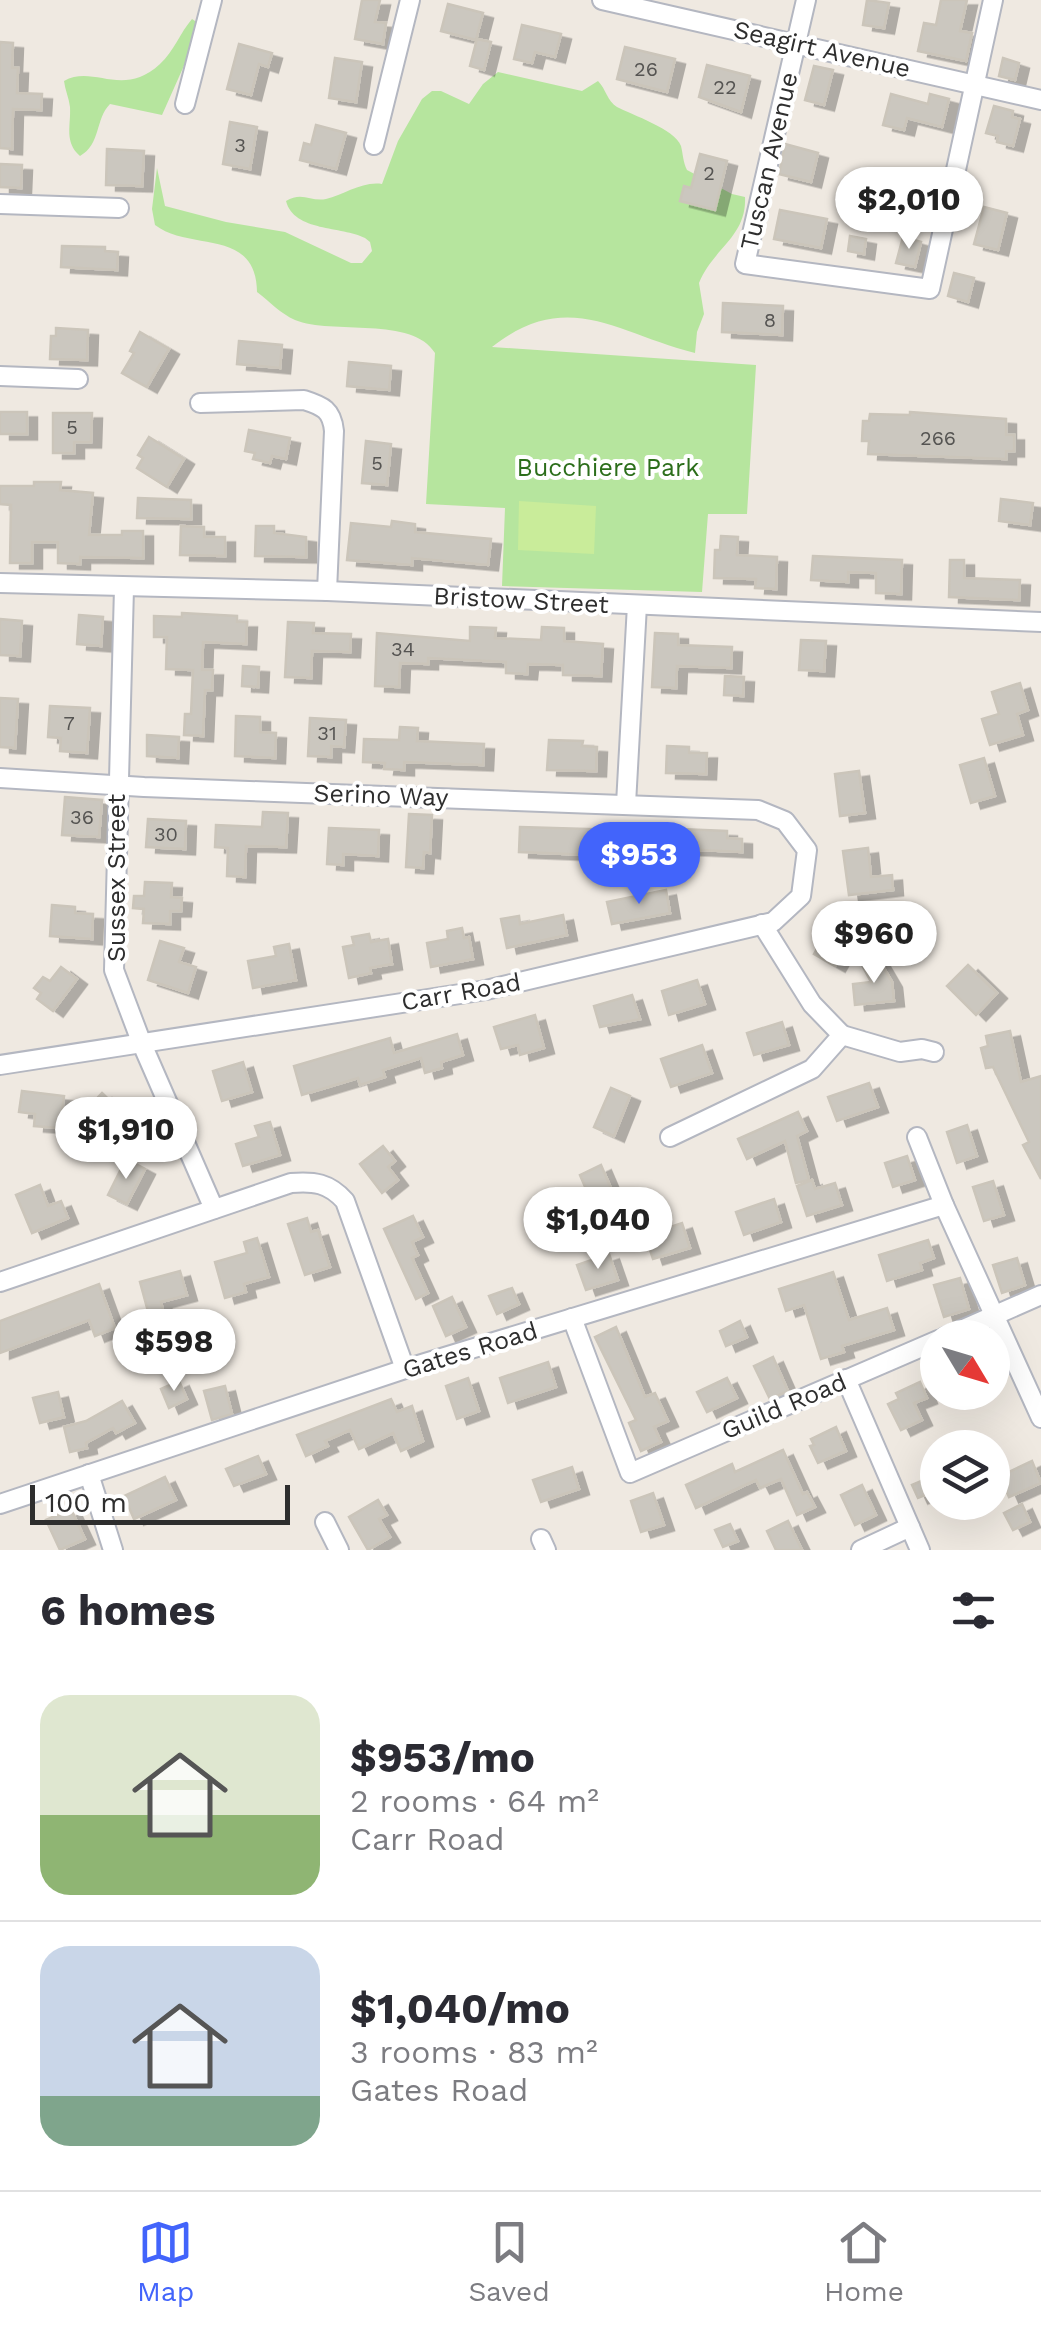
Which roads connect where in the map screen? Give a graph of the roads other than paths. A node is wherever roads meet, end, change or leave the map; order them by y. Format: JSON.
{"nodes":[{"id":1,"x":212,"y":0,"type":"edge"},
{"id":2,"x":410,"y":0,"type":"edge"},
{"id":3,"x":602,"y":0,"type":"edge"},
{"id":4,"x":806,"y":0,"type":"edge"},
{"id":5,"x":993,"y":0,"type":"edge"},
{"id":6,"x":796,"y":43,"type":"junction"},
{"id":7,"x":975,"y":83,"type":"junction"},
{"id":8,"x":1041,"y":100,"type":"edge"},
{"id":9,"x":185,"y":104,"type":"dead end"},
{"id":10,"x":374,"y":144,"type":"dead end"},
{"id":11,"x":0,"y":204,"type":"edge"},
{"id":12,"x":120,"y":208,"type":"dead end"},
{"id":13,"x":0,"y":376,"type":"edge"},
{"id":14,"x":78,"y":379,"type":"dead end"},
{"id":15,"x":200,"y":403,"type":"dead end"},
{"id":16,"x":0,"y":583,"type":"edge"},
{"id":17,"x":124,"y":588,"type":"junction"},
{"id":18,"x":327,"y":591,"type":"junction"},
{"id":19,"x":638,"y":605,"type":"junction"},
{"id":20,"x":1041,"y":622,"type":"edge"},
{"id":21,"x":0,"y":778,"type":"edge"},
{"id":22,"x":117,"y":785,"type":"junction"},
{"id":23,"x":626,"y":804,"type":"junction"},
{"id":24,"x":761,"y":810,"type":"joint"},
{"id":25,"x":762,"y":924,"type":"junction"},
{"id":26,"x":842,"y":1035,"type":"junction"},
{"id":27,"x":142,"y":1044,"type":"junction"},
{"id":28,"x":934,"y":1052,"type":"dead end"},
{"id":29,"x":0,"y":1065,"type":"edge"},
{"id":30,"x":670,"y":1137,"type":"dead end"},
{"id":31,"x":917,"y":1137,"type":"dead end"},
{"id":32,"x":944,"y":1205,"type":"junction"},
{"id":33,"x":214,"y":1209,"type":"junction"},
{"id":34,"x":0,"y":1282,"type":"edge"},
{"id":35,"x":1041,"y":1295,"type":"edge"},
{"id":36,"x":994,"y":1316,"type":"junction"},
{"id":37,"x":572,"y":1318,"type":"junction"},
{"id":38,"x":985,"y":1320,"type":"edge"},
{"id":39,"x":920,"y":1348,"type":"edge"},
{"id":40,"x":405,"y":1369,"type":"junction"},
{"id":41,"x":846,"y":1380,"type":"junction"},
{"id":42,"x":1041,"y":1418,"type":"edge"},
{"id":43,"x":89,"y":1474,"type":"junction"},
{"id":44,"x":0,"y":1504,"type":"edge"},
{"id":45,"x":325,"y":1522,"type":"dead end"},
{"id":46,"x":910,"y":1527,"type":"junction"},
{"id":47,"x":113,"y":1550,"type":"edge"},
{"id":48,"x":338,"y":1550,"type":"edge"},
{"id":49,"x":861,"y":1550,"type":"edge"},
{"id":50,"x":920,"y":1550,"type":"edge"}],
"edges":[{"from":1,"to":9,"type":"street"},
{"from":2,"to":10,"type":"street"},
{"from":3,"to":6,"type":"street","name":"Seagirt Avenue"},
{"from":4,"to":6,"type":"street","name":"Tuscan Avenue"},
{"from":5,"to":7,"type":"street"},
{"from":6,"to":7,"type":"street","name":"Seagirt Avenue"},
{"from":6,"to":7,"type":"street","name":"Tuscan Avenue"},
{"from":7,"to":8,"type":"street","name":"Seagirt Avenue"},
{"from":11,"to":12,"type":"street"},
{"from":13,"to":14,"type":"street"},
{"from":15,"to":18,"type":"street"},
{"from":16,"to":17,"type":"street","name":"Bristow Street"},
{"from":17,"to":18,"type":"street","name":"Bristow Street"},
{"from":17,"to":22,"type":"street","name":"Sussex Street"},
{"from":18,"to":19,"type":"street","name":"Bristow Street"},
{"from":19,"to":20,"type":"street","name":"Bristow Street"},
{"from":19,"to":23,"type":"street"},
{"from":21,"to":22,"type":"street","name":"Serino Way"},
{"from":22,"to":23,"type":"street","name":"Serino Way"},
{"from":22,"to":27,"type":"street","name":"Sussex Street"},
{"from":23,"to":24,"type":"street","name":"Serino Way"},
{"from":24,"to":25,"type":"street","name":"Carr Road"},
{"from":25,"to":26,"type":"street"},
{"from":25,"to":27,"type":"street","name":"Carr Road"},
{"from":26,"to":28,"type":"street"},
{"from":26,"to":30,"type":"street"},
{"from":27,"to":29,"type":"street","name":"Carr Road"},
{"from":27,"to":33,"type":"street","name":"Sussex Street"},
{"from":31,"to":32,"type":"street"},
{"from":32,"to":36,"type":"street"},
{"from":32,"to":37,"type":"street","name":"Gates Road"},
{"from":33,"to":34,"type":"street"},
{"from":33,"to":40,"type":"street"},
{"from":35,"to":36,"type":"street","name":"Guild Road"},
{"from":36,"to":38,"type":"street","name":"Guild Road"},
{"from":36,"to":42,"type":"street"},
{"from":37,"to":40,"type":"street","name":"Gates Road"},
{"from":37,"to":41,"type":"street","name":"Guild Road"},
{"from":39,"to":41,"type":"street","name":"Guild Road"},
{"from":40,"to":43,"type":"street","name":"Gates Road"},
{"from":41,"to":46,"type":"street"},
{"from":43,"to":44,"type":"street","name":"Gates Road"},
{"from":43,"to":47,"type":"street"},
{"from":45,"to":48,"type":"street"},
{"from":46,"to":49,"type":"street"},
{"from":46,"to":50,"type":"street"}]}
